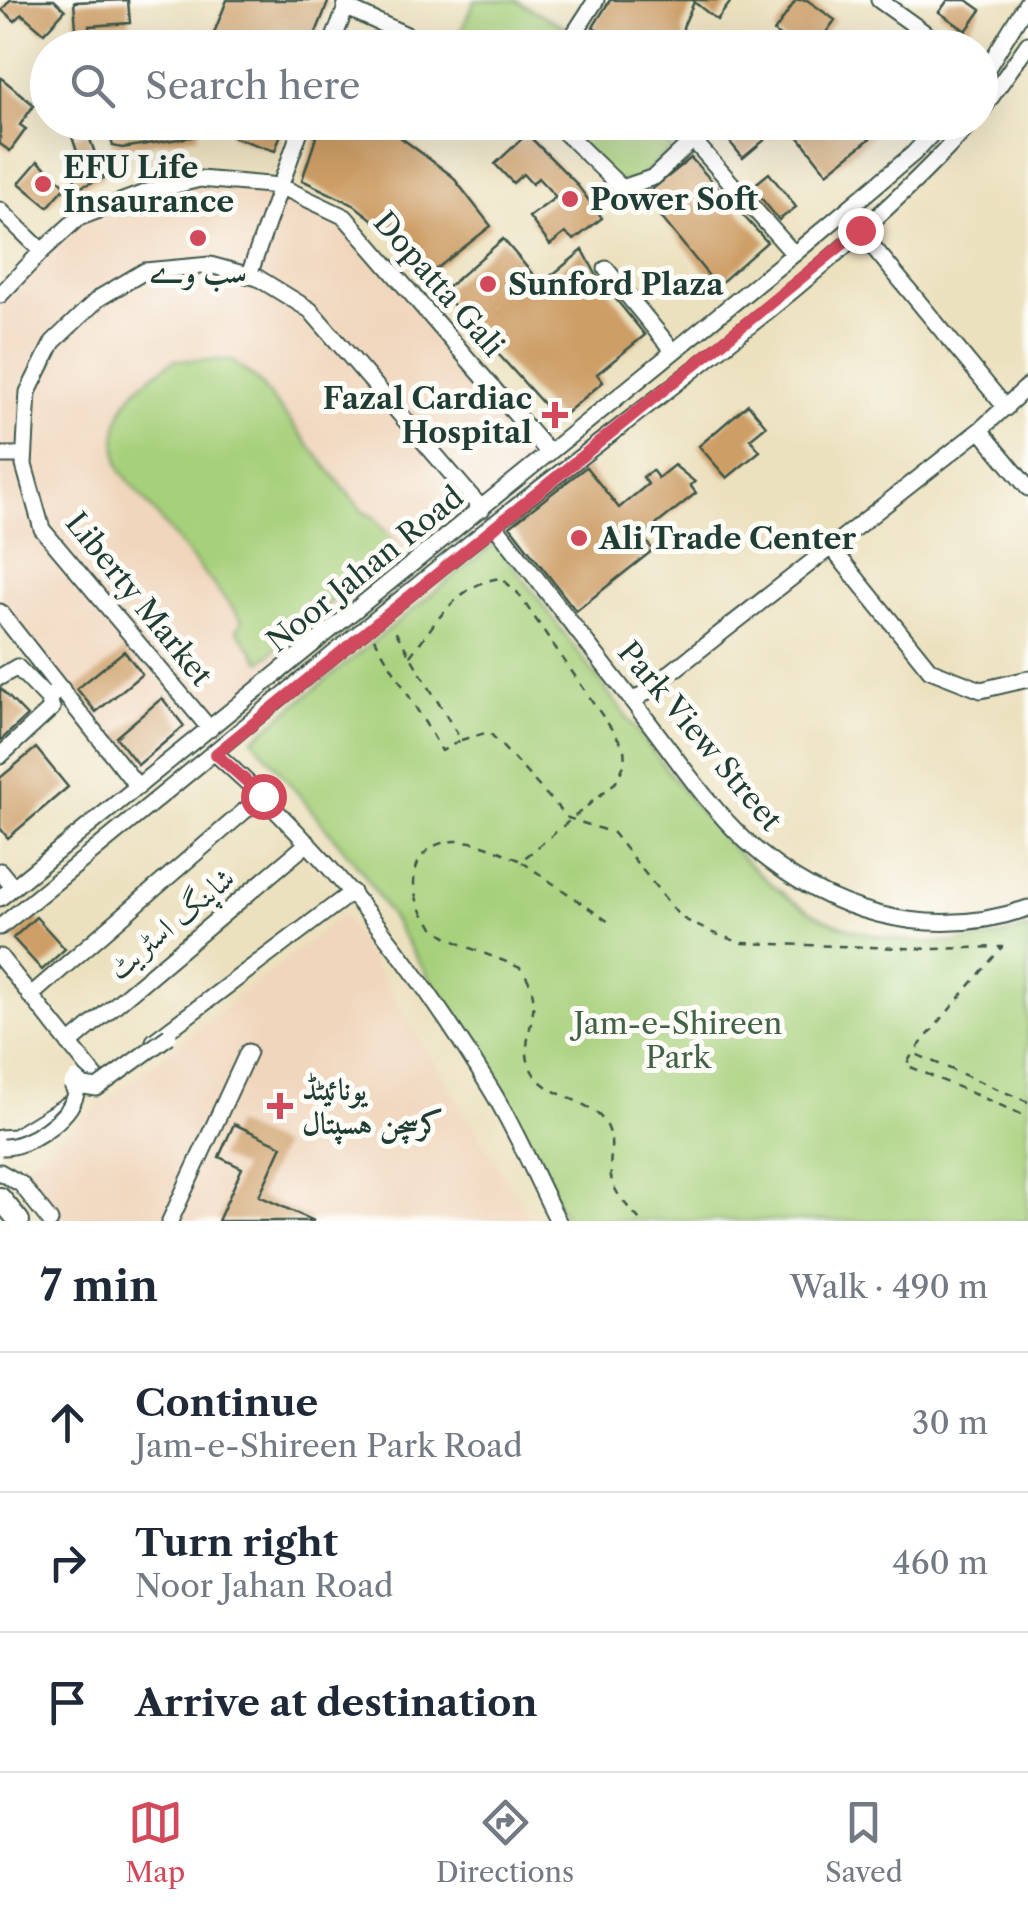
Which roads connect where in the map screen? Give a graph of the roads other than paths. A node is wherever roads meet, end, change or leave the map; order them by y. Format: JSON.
{"nodes":[{"id":1,"x":596,"y":0,"type":"edge"},
{"id":2,"x":878,"y":0,"type":"edge"},
{"id":3,"x":1028,"y":2,"type":"edge"},
{"id":4,"x":347,"y":4,"type":"edge"},
{"id":5,"x":337,"y":30,"type":"edge"},
{"id":6,"x":400,"y":30,"type":"edge"},
{"id":7,"x":578,"y":30,"type":"edge"},
{"id":8,"x":920,"y":30,"type":"edge"},
{"id":9,"x":1028,"y":44,"type":"edge"},
{"id":10,"x":998,"y":50,"type":"edge"},
{"id":11,"x":998,"y":87,"type":"edge"},
{"id":12,"x":297,"y":140,"type":"edge"},
{"id":13,"x":573,"y":140,"type":"edge"},
{"id":14,"x":693,"y":140,"type":"edge"},
{"id":15,"x":697,"y":140,"type":"edge"},
{"id":16,"x":926,"y":140,"type":"edge"},
{"id":17,"x":953,"y":140,"type":"edge"},
{"id":18,"x":280,"y":186,"type":"junction"},
{"id":19,"x":0,"y":210,"type":"edge"},
{"id":20,"x":860,"y":230,"type":"junction"},
{"id":21,"x":42,"y":251,"type":"junction"},
{"id":22,"x":794,"y":254,"type":"junction"},
{"id":23,"x":606,"y":270,"type":"dead end"},
{"id":24,"x":248,"y":275,"type":"junction"},
{"id":25,"x":0,"y":295,"type":"edge"},
{"id":26,"x":673,"y":352,"type":"junction"},
{"id":27,"x":1028,"y":386,"type":"edge"},
{"id":28,"x":1006,"y":408,"type":"junction"},
{"id":29,"x":980,"y":430,"type":"junction"},
{"id":30,"x":549,"y":453,"type":"junction"},
{"id":31,"x":0,"y":455,"type":"edge"},
{"id":32,"x":24,"y":455,"type":"junction"},
{"id":33,"x":1028,"y":488,"type":"edge"},
{"id":34,"x":482,"y":509,"type":"junction"},
{"id":35,"x":494,"y":524,"type":"junction"},
{"id":36,"x":831,"y":546,"type":"junction"},
{"id":37,"x":0,"y":612,"type":"edge"},
{"id":38,"x":0,"y":677,"type":"edge"},
{"id":39,"x":1026,"y":684,"type":"edge"},
{"id":40,"x":62,"y":689,"type":"junction"},
{"id":41,"x":47,"y":698,"type":"junction"},
{"id":42,"x":633,"y":702,"type":"junction"},
{"id":43,"x":210,"y":729,"type":"junction"},
{"id":44,"x":216,"y":754,"type":"junction"},
{"id":45,"x":0,"y":756,"type":"edge"},
{"id":46,"x":138,"y":787,"type":"junction"},
{"id":47,"x":263,"y":796,"type":"junction"},
{"id":48,"x":308,"y":843,"type":"junction"},
{"id":49,"x":0,"y":871,"type":"edge"},
{"id":50,"x":7,"y":892,"type":"edge"},
{"id":51,"x":352,"y":892,"type":"junction"},
{"id":52,"x":1028,"y":908,"type":"edge"},
{"id":53,"x":0,"y":927,"type":"edge"},
{"id":54,"x":0,"y":957,"type":"edge"},
{"id":55,"x":30,"y":996,"type":"junction"},
{"id":56,"x":185,"y":1018,"type":"junction"},
{"id":57,"x":69,"y":1044,"type":"junction"},
{"id":58,"x":248,"y":1052,"type":"dead end"},
{"id":59,"x":100,"y":1082,"type":"junction"},
{"id":60,"x":0,"y":1144,"type":"edge"},
{"id":61,"x":0,"y":1172,"type":"edge"},
{"id":62,"x":0,"y":1198,"type":"edge"},
{"id":63,"x":19,"y":1221,"type":"edge"},
{"id":64,"x":50,"y":1221,"type":"edge"},
{"id":65,"x":170,"y":1221,"type":"edge"},
{"id":66,"x":558,"y":1221,"type":"edge"}],
"edges":[{"from":1,"to":7,"type":"street"},
{"from":2,"to":8,"type":"street"},
{"from":3,"to":10,"type":"street"},
{"from":4,"to":5,"type":"street"},
{"from":4,"to":6,"type":"street"},
{"from":9,"to":11,"type":"street"},
{"from":12,"to":18,"type":"street"},
{"from":13,"to":14,"type":"street"},
{"from":15,"to":22,"type":"street"},
{"from":16,"to":22,"type":"street","name":"Noor Jahan Road"},
{"from":17,"to":20,"type":"street","name":"Noor Jahan Road"},
{"from":18,"to":21,"type":"street","name":"Dopatta Gali"},
{"from":18,"to":24,"type":"street"},
{"from":18,"to":30,"type":"street","name":"Dopatta Gali"},
{"from":19,"to":21,"type":"street"},
{"from":20,"to":28,"type":"street"},
{"from":20,"to":35,"type":"street","name":"Noor Jahan Road"},
{"from":21,"to":25,"type":"street","name":"Dopatta Gali"},
{"from":22,"to":26,"type":"street","name":"Noor Jahan Road"},
{"from":23,"to":26,"type":"street"},
{"from":24,"to":32,"type":"street","name":"Liberty Market"},
{"from":24,"to":34,"type":"street","name":"Liberty Market"},
{"from":26,"to":30,"type":"street","name":"Noor Jahan Road"},
{"from":27,"to":28,"type":"street"},
{"from":28,"to":29,"type":"street"},
{"from":29,"to":33,"type":"street"},
{"from":29,"to":36,"type":"street"},
{"from":30,"to":34,"type":"street","name":"Noor Jahan Road"},
{"from":31,"to":32,"type":"street"},
{"from":32,"to":43,"type":"street","name":"Liberty Market"},
{"from":34,"to":43,"type":"street","name":"Noor Jahan Road"},
{"from":35,"to":42,"type":"street","name":"Park View Street"},
{"from":35,"to":44,"type":"street","name":"Noor Jahan Road"},
{"from":36,"to":39,"type":"street"},
{"from":36,"to":42,"type":"street"},
{"from":37,"to":40,"type":"street"},
{"from":38,"to":41,"type":"street"},
{"from":40,"to":41,"type":"street"},
{"from":40,"to":46,"type":"street"},
{"from":41,"to":45,"type":"street"},
{"from":42,"to":52,"type":"street","name":"Park View Street"},
{"from":43,"to":46,"type":"street","name":"Noor Jahan Road"},
{"from":44,"to":47,"type":"street"},
{"from":44,"to":53,"type":"street","name":"Noor Jahan Road"},
{"from":46,"to":50,"type":"street","name":"Noor Jahan Road"},
{"from":47,"to":48,"type":"street"},
{"from":47,"to":55,"type":"street"},
{"from":48,"to":51,"type":"street"},
{"from":48,"to":57,"type":"street","name":"شاپنگ اسٹریٹ"},
{"from":49,"to":50,"type":"street"},
{"from":51,"to":56,"type":"street"},
{"from":51,"to":66,"type":"street"},
{"from":54,"to":55,"type":"street"},
{"from":55,"to":57,"type":"street"},
{"from":56,"to":59,"type":"street"},
{"from":56,"to":60,"type":"street","bridge":true},
{"from":57,"to":59,"type":"street"},
{"from":58,"to":65,"type":"street"},
{"from":59,"to":60,"type":"street"},
{"from":61,"to":64,"type":"street"},
{"from":62,"to":63,"type":"main road"}]}
